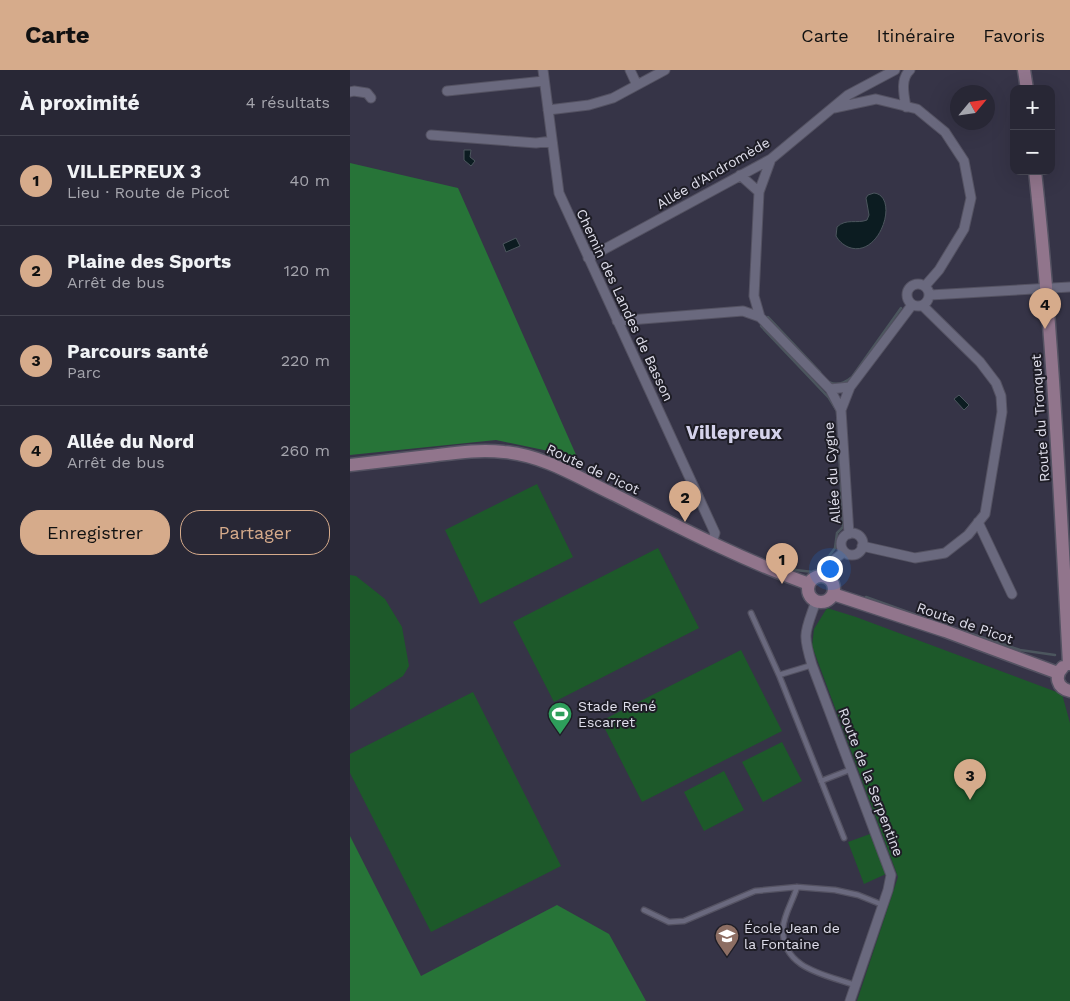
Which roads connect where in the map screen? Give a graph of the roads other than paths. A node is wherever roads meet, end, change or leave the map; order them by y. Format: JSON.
{"nodes":[{"id":1,"x":544,"y":70,"type":"edge"},
{"id":2,"x":630,"y":70,"type":"edge"},
{"id":3,"x":665,"y":70,"type":"edge"},
{"id":4,"x":895,"y":70,"type":"edge"},
{"id":5,"x":910,"y":70,"type":"edge"},
{"id":6,"x":1024,"y":70,"type":"edge"},
{"id":7,"x":544,"y":81,"type":"junction"},
{"id":8,"x":636,"y":85,"type":"junction"},
{"id":9,"x":1026,"y":85,"type":"edge"},
{"id":10,"x":447,"y":91,"type":"dead end"},
{"id":11,"x":350,"y":92,"type":"edge"},
{"id":12,"x":371,"y":98,"type":"dead end"},
{"id":13,"x":906,"y":107,"type":"junction"},
{"id":14,"x":832,"y":109,"type":"junction"},
{"id":15,"x":548,"y":110,"type":"junction"},
{"id":16,"x":431,"y":135,"type":"dead end"},
{"id":17,"x":552,"y":141,"type":"junction"},
{"id":18,"x":770,"y":159,"type":"junction"},
{"id":19,"x":740,"y":175,"type":"junction"},
{"id":20,"x":1036,"y":175,"type":"edge"},
{"id":21,"x":759,"y":192,"type":"junction"},
{"id":22,"x":588,"y":258,"type":"junction"},
{"id":23,"x":925,"y":286,"type":"junction"},
{"id":24,"x":1070,"y":287,"type":"edge"},
{"id":25,"x":1047,"y":289,"type":"junction"},
{"id":26,"x":754,"y":296,"type":"junction"},
{"id":27,"x":930,"y":296,"type":"junction"},
{"id":28,"x":912,"y":305,"type":"junction"},
{"id":29,"x":923,"y":306,"type":"junction"},
{"id":30,"x":743,"y":311,"type":"junction"},
{"id":31,"x":760,"y":317,"type":"junction"},
{"id":32,"x":617,"y":321,"type":"junction"},
{"id":33,"x":850,"y":387,"type":"junction"},
{"id":34,"x":830,"y":389,"type":"junction"},
{"id":35,"x":841,"y":410,"type":"junction"},
{"id":36,"x":350,"y":465,"type":"edge"},
{"id":37,"x":978,"y":522,"type":"junction"},
{"id":38,"x":849,"y":534,"type":"junction"},
{"id":39,"x":712,"y":542,"type":"junction"},
{"id":40,"x":862,"y":546,"type":"junction"},
{"id":41,"x":844,"y":552,"type":"junction"},
{"id":42,"x":826,"y":577,"type":"junction"},
{"id":43,"x":809,"y":584,"type":"junction"},
{"id":44,"x":833,"y":594,"type":"junction"},
{"id":45,"x":1012,"y":594,"type":"dead end"},
{"id":46,"x":816,"y":601,"type":"junction"},
{"id":47,"x":751,"y":613,"type":"dead end"},
{"id":48,"x":1070,"y":664,"type":"edge"},
{"id":49,"x":812,"y":666,"type":"junction"},
{"id":50,"x":1058,"y":673,"type":"junction"},
{"id":51,"x":779,"y":675,"type":"junction"},
{"id":52,"x":1070,"y":691,"type":"edge"},
{"id":53,"x":852,"y":769,"type":"junction"},
{"id":54,"x":821,"y":781,"type":"junction"},
{"id":55,"x":844,"y":838,"type":"dead end"},
{"id":56,"x":797,"y":887,"type":"junction"},
{"id":57,"x":883,"y":905,"type":"junction"},
{"id":58,"x":644,"y":910,"type":"dead end"},
{"id":59,"x":855,"y":985,"type":"junction"},
{"id":60,"x":850,"y":1001,"type":"edge"}],
"edges":[{"from":1,"to":7,"type":"street","name":"Chemin des Landes de Basson"},
{"from":2,"to":8,"type":"street"},
{"from":3,"to":8,"type":"street"},
{"from":4,"to":14,"type":"street","name":"Allée d'Andromède"},
{"from":5,"to":13,"type":"street"},
{"from":6,"to":9,"type":"main road"},
{"from":7,"to":10,"type":"street"},
{"from":7,"to":15,"type":"street","name":"Chemin des Landes de Basson"},
{"from":8,"to":15,"type":"street"},
{"from":11,"to":12,"type":"street"},
{"from":13,"to":14,"type":"street"},
{"from":13,"to":23,"type":"street"},
{"from":14,"to":18,"type":"street","name":"Allée d'Andromède"},
{"from":15,"to":17,"type":"street","name":"Chemin des Landes de Basson"},
{"from":16,"to":17,"type":"street"},
{"from":17,"to":22,"type":"street","name":"Chemin des Landes de Basson"},
{"from":18,"to":19,"type":"street","name":"Allée d'Andromède"},
{"from":18,"to":21,"type":"street"},
{"from":19,"to":21,"type":"street"},
{"from":19,"to":22,"type":"street","name":"Allée d'Andromède"},
{"from":20,"to":25,"type":"main road","name":"Route du Tronquet"},
{"from":21,"to":26,"type":"street"},
{"from":22,"to":32,"type":"street","name":"Chemin des Landes de Basson"},
{"from":23,"to":27,"type":"street"},
{"from":23,"to":28,"type":"street"},
{"from":24,"to":25,"type":"street"},
{"from":25,"to":27,"type":"street"},
{"from":25,"to":48,"type":"main road","name":"Route du Tronquet"},
{"from":26,"to":30,"type":"street"},
{"from":26,"to":31,"type":"street"},
{"from":27,"to":29,"type":"street"},
{"from":28,"to":29,"type":"street"},
{"from":28,"to":33,"type":"street"},
{"from":29,"to":37,"type":"street"},
{"from":30,"to":31,"type":"street"},
{"from":30,"to":32,"type":"street"},
{"from":31,"to":34,"type":"street"},
{"from":32,"to":39,"type":"street","name":"Chemin des Landes de Basson"},
{"from":33,"to":34,"type":"street"},
{"from":33,"to":35,"type":"street"},
{"from":34,"to":35,"type":"street"},
{"from":35,"to":38,"type":"street","name":"Allée du Cygne"},
{"from":36,"to":39,"type":"main road","name":"Route de Picot"},
{"from":37,"to":40,"type":"street"},
{"from":37,"to":45,"type":"street"},
{"from":38,"to":40,"type":"street"},
{"from":38,"to":41,"type":"street"},
{"from":39,"to":43,"type":"main road","name":"Route de Picot"},
{"from":40,"to":41,"type":"street"},
{"from":41,"to":42,"type":"street"},
{"from":42,"to":43,"type":"main road"},
{"from":42,"to":44,"type":"main road"},
{"from":43,"to":46,"type":"main road"},
{"from":44,"to":46,"type":"main road"},
{"from":44,"to":50,"type":"main road","name":"Route de Picot"},
{"from":46,"to":49,"type":"street","name":"Route de la Serpentine"},
{"from":47,"to":51,"type":"lane"},
{"from":48,"to":50,"type":"main road"},
{"from":49,"to":51,"type":"lane"},
{"from":49,"to":53,"type":"street","name":"Route de la Serpentine"},
{"from":50,"to":52,"type":"main road"},
{"from":51,"to":54,"type":"lane"},
{"from":53,"to":54,"type":"lane"},
{"from":53,"to":57,"type":"street","name":"Route de la Serpentine"},
{"from":54,"to":55,"type":"lane"},
{"from":56,"to":57,"type":"lane"},
{"from":56,"to":58,"type":"lane"},
{"from":56,"to":59,"type":"lane"},
{"from":57,"to":59,"type":"street","name":"Route de la Serpentine"},
{"from":59,"to":60,"type":"street","name":"Route de la Serpentine"}]}
